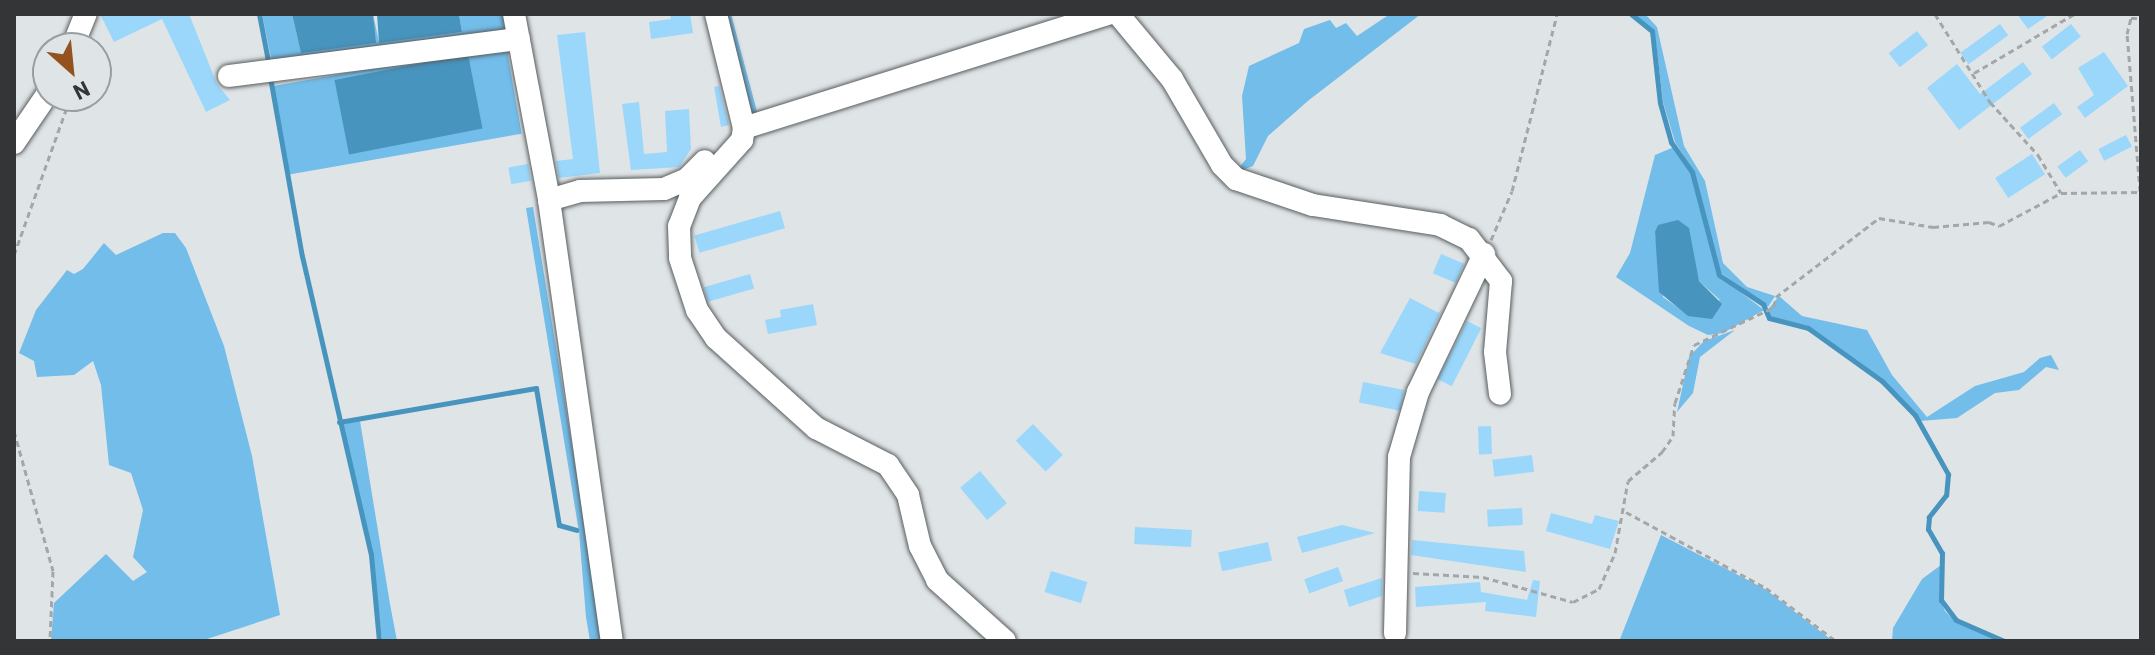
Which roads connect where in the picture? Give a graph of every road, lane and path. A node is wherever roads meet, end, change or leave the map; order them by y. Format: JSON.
{"nodes":[{"id":1,"x":514,"y":14,"type":"edge"},
{"id":2,"x":716,"y":14,"type":"edge"},
{"id":3,"x":1108,"y":14,"type":"edge"},
{"id":4,"x":1118,"y":14,"type":"edge"},
{"id":5,"x":1557,"y":14,"type":"edge"},
{"id":6,"x":1935,"y":14,"type":"edge"},
{"id":7,"x":2074,"y":14,"type":"edge"},
{"id":8,"x":2126,"y":14,"type":"edge"},
{"id":9,"x":2131,"y":18,"type":"junction"},
{"id":10,"x":2141,"y":18,"type":"edge"},
{"id":11,"x":519,"y":39,"type":"junction"},
{"id":12,"x":1973,"y":74,"type":"junction"},
{"id":13,"x":229,"y":76,"type":"dead end"},
{"id":14,"x":35,"y":112,"type":"edge"},
{"id":15,"x":65,"y":112,"type":"edge"},
{"id":16,"x":744,"y":128,"type":"junction"},
{"id":17,"x":14,"y":143,"type":"edge"},
{"id":18,"x":723,"y":143,"type":"dead end"},
{"id":19,"x":2141,"y":192,"type":"edge"},
{"id":20,"x":2061,"y":193,"type":"junction"},
{"id":21,"x":549,"y":200,"type":"junction"},
{"id":22,"x":1484,"y":254,"type":"junction"},
{"id":23,"x":14,"y":255,"type":"edge"},
{"id":24,"x":1500,"y":394,"type":"dead end"},
{"id":25,"x":14,"y":431,"type":"edge"},
{"id":26,"x":1626,"y":512,"type":"junction"},
{"id":27,"x":1397,"y":572,"type":"junction"},
{"id":28,"x":1395,"y":633,"type":"dead end"},
{"id":29,"x":50,"y":641,"type":"edge"},
{"id":30,"x":612,"y":641,"type":"edge"},
{"id":31,"x":1005,"y":641,"type":"edge"},
{"id":32,"x":1836,"y":641,"type":"edge"}],
"edges":[{"from":1,"to":11,"type":"street"},
{"from":2,"to":16,"type":"street"},
{"from":3,"to":16,"type":"street"},
{"from":4,"to":22,"type":"street"},
{"from":5,"to":22,"type":"path"},
{"from":6,"to":12,"type":"path"},
{"from":7,"to":12,"type":"path"},
{"from":8,"to":9,"type":"path"},
{"from":9,"to":10,"type":"path"},
{"from":9,"to":19,"type":"path"},
{"from":11,"to":13,"type":"street"},
{"from":11,"to":21,"type":"street"},
{"from":12,"to":20,"type":"path"},
{"from":14,"to":17,"type":"street"},
{"from":15,"to":23,"type":"path"},
{"from":16,"to":31,"type":"street"},
{"from":18,"to":21,"type":"street"},
{"from":19,"to":20,"type":"path"},
{"from":20,"to":26,"type":"path"},
{"from":21,"to":30,"type":"street"},
{"from":22,"to":24,"type":"street"},
{"from":22,"to":27,"type":"street"},
{"from":25,"to":29,"type":"path"},
{"from":26,"to":27,"type":"path"},
{"from":26,"to":32,"type":"path"},
{"from":27,"to":28,"type":"street"}]}
